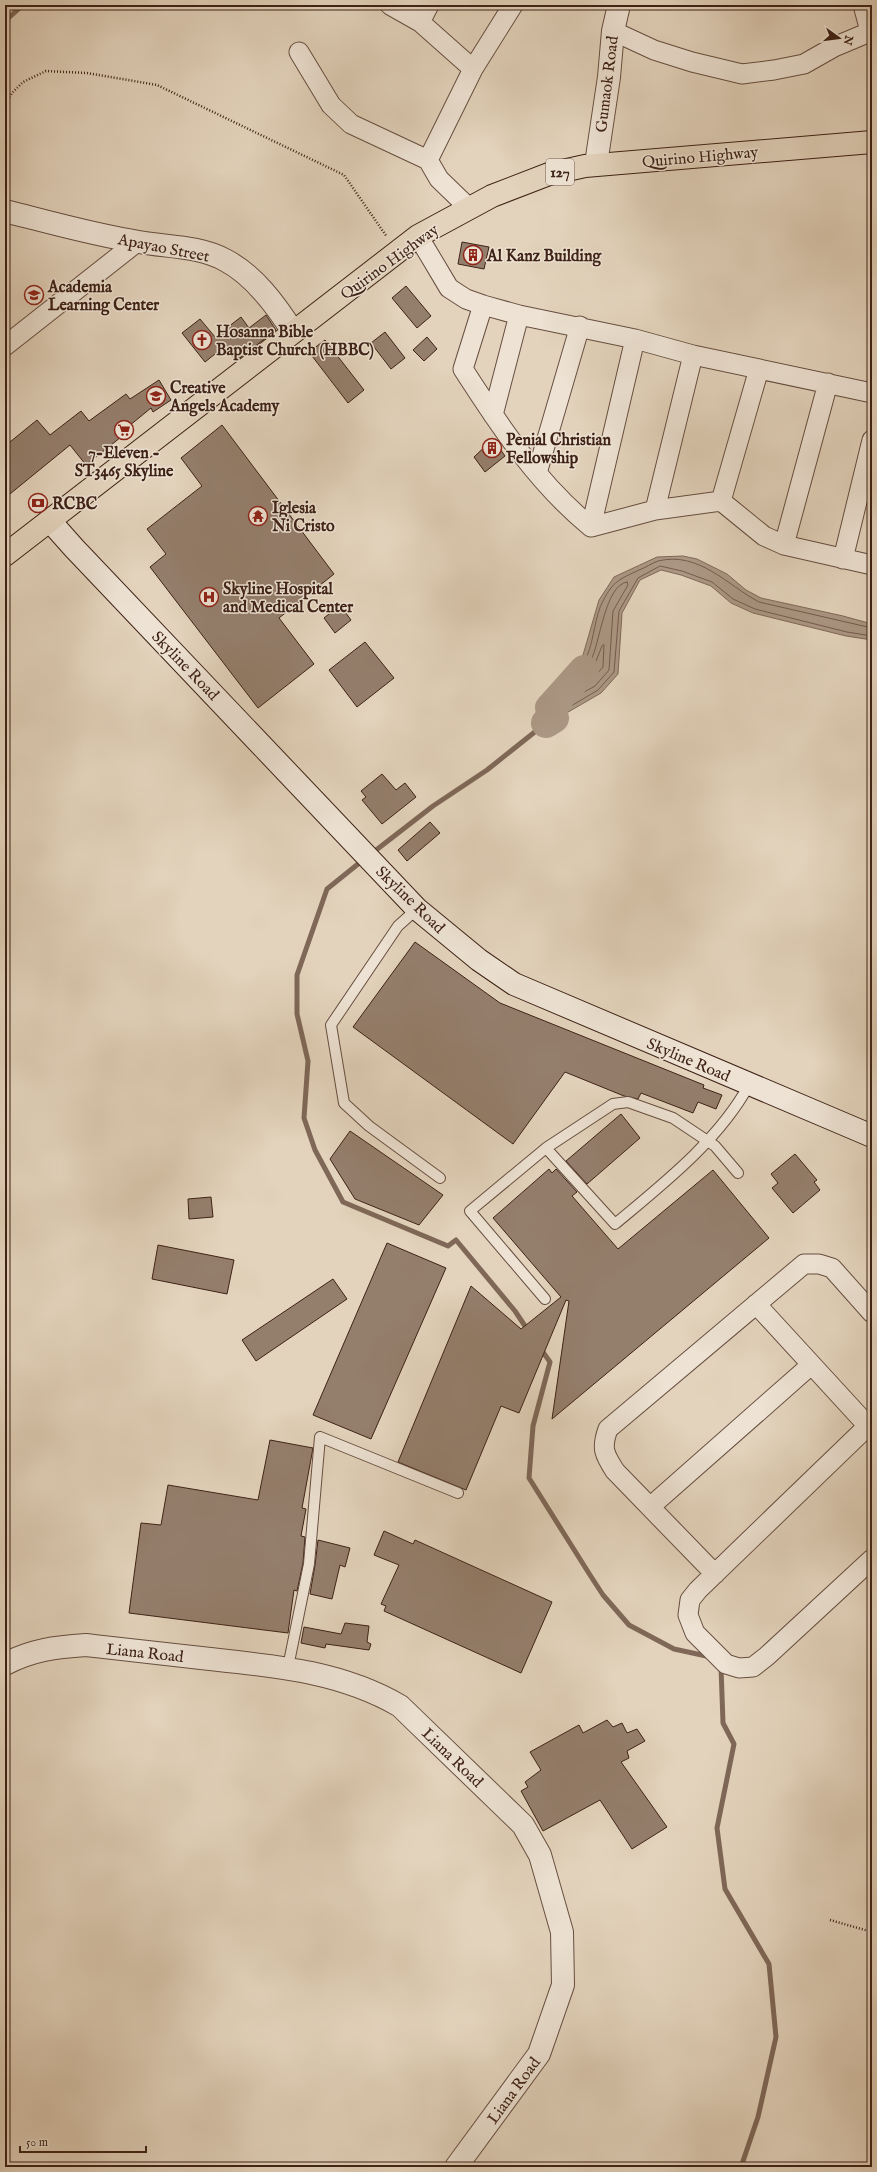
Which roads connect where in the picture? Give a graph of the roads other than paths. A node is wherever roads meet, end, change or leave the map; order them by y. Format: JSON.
{"nodes":[{"id":1,"x":390,"y":5,"type":"edge"},
{"id":2,"x":429,"y":5,"type":"edge"},
{"id":3,"x":513,"y":5,"type":"edge"},
{"id":4,"x":619,"y":5,"type":"edge"},
{"id":5,"x":863,"y":5,"type":"edge"},
{"id":6,"x":420,"y":22,"type":"junction"},
{"id":7,"x":613,"y":31,"type":"junction"},
{"id":8,"x":871,"y":31,"type":"edge"},
{"id":9,"x":299,"y":52,"type":"dead end"},
{"id":10,"x":473,"y":69,"type":"junction"},
{"id":11,"x":872,"y":142,"type":"edge"},
{"id":12,"x":428,"y":160,"type":"junction"},
{"id":13,"x":596,"y":164,"type":"junction"},
{"id":14,"x":469,"y":208,"type":"junction"},
{"id":15,"x":5,"y":211,"type":"edge"},
{"id":16,"x":418,"y":236,"type":"junction"},
{"id":17,"x":137,"y":242,"type":"junction"},
{"id":18,"x":483,"y":305,"type":"junction"},
{"id":19,"x":519,"y":315,"type":"junction"},
{"id":20,"x":580,"y":326,"type":"junction"},
{"id":21,"x":293,"y":332,"type":"junction"},
{"id":22,"x":635,"y":339,"type":"junction"},
{"id":23,"x":5,"y":346,"type":"edge"},
{"id":24,"x":693,"y":355,"type":"junction"},
{"id":25,"x":759,"y":369,"type":"junction"},
{"id":26,"x":828,"y":383,"type":"junction"},
{"id":27,"x":872,"y":393,"type":"edge"},
{"id":28,"x":492,"y":415,"type":"junction"},
{"id":29,"x":872,"y":440,"type":"edge"},
{"id":30,"x":537,"y":473,"type":"junction"},
{"id":31,"x":721,"y":501,"type":"junction"},
{"id":32,"x":655,"y":510,"type":"junction"},
{"id":33,"x":50,"y":521,"type":"junction"},
{"id":34,"x":591,"y":526,"type":"junction"},
{"id":35,"x":784,"y":545,"type":"junction"},
{"id":36,"x":5,"y":555,"type":"edge"},
{"id":37,"x":843,"y":559,"type":"junction"},
{"id":38,"x":872,"y":564,"type":"edge"},
{"id":39,"x":417,"y":909,"type":"junction"},
{"id":40,"x":749,"y":1085,"type":"junction"},
{"id":41,"x":872,"y":1136,"type":"edge"},
{"id":42,"x":708,"y":1140,"type":"junction"},
{"id":43,"x":546,"y":1148,"type":"junction"},
{"id":44,"x":738,"y":1173,"type":"dead end"},
{"id":45,"x":440,"y":1178,"type":"dead end"},
{"id":46,"x":545,"y":1299,"type":"dead end"},
{"id":47,"x":756,"y":1304,"type":"junction"},
{"id":48,"x":872,"y":1313,"type":"edge"},
{"id":49,"x":811,"y":1365,"type":"junction"},
{"id":50,"x":870,"y":1424,"type":"edge"},
{"id":51,"x":458,"y":1493,"type":"dead end"},
{"id":52,"x":650,"y":1507,"type":"junction"},
{"id":53,"x":872,"y":1558,"type":"edge"},
{"id":54,"x":715,"y":1574,"type":"junction"},
{"id":55,"x":5,"y":1664,"type":"edge"},
{"id":56,"x":288,"y":1667,"type":"junction"},
{"id":57,"x":456,"y":2167,"type":"edge"}],
"edges":[{"from":1,"to":6,"type":"street"},
{"from":2,"to":6,"type":"street"},
{"from":3,"to":10,"type":"street"},
{"from":4,"to":7,"type":"street","name":"Gumaok Road"},
{"from":5,"to":8,"type":"street"},
{"from":6,"to":10,"type":"street"},
{"from":7,"to":8,"type":"street"},
{"from":7,"to":13,"type":"street","name":"Gumaok Road"},
{"from":9,"to":12,"type":"street"},
{"from":10,"to":12,"type":"street"},
{"from":11,"to":13,"type":"main road","name":"Quirino Highway","number":"127"},
{"from":12,"to":14,"type":"street"},
{"from":13,"to":14,"type":"main road","name":"Quirino Highway","number":"127"},
{"from":14,"to":16,"type":"main road","name":"Quirino Highway","number":"127"},
{"from":15,"to":17,"type":"street","name":"Apayao Street"},
{"from":16,"to":18,"type":"street"},
{"from":16,"to":21,"type":"main road","name":"Quirino Highway","number":"127"},
{"from":17,"to":21,"type":"street","name":"Apayao Street"},
{"from":17,"to":23,"type":"street"},
{"from":18,"to":19,"type":"street"},
{"from":18,"to":28,"type":"street"},
{"from":19,"to":20,"type":"street"},
{"from":19,"to":28,"type":"street"},
{"from":20,"to":22,"type":"street"},
{"from":20,"to":30,"type":"street"},
{"from":21,"to":33,"type":"main road","name":"Quirino Highway","number":"127"},
{"from":22,"to":24,"type":"street"},
{"from":22,"to":34,"type":"street"},
{"from":24,"to":25,"type":"street"},
{"from":24,"to":32,"type":"street"},
{"from":25,"to":26,"type":"street"},
{"from":25,"to":31,"type":"street"},
{"from":26,"to":27,"type":"street"},
{"from":26,"to":35,"type":"street"},
{"from":28,"to":30,"type":"street"},
{"from":29,"to":37,"type":"street"},
{"from":30,"to":34,"type":"street"},
{"from":31,"to":32,"type":"street"},
{"from":31,"to":35,"type":"street"},
{"from":32,"to":34,"type":"street"},
{"from":33,"to":36,"type":"main road","name":"Quirino Highway","number":"127"},
{"from":33,"to":39,"type":"street","name":"Skyline Road"},
{"from":35,"to":37,"type":"street"},
{"from":37,"to":38,"type":"street"},
{"from":39,"to":40,"type":"street","name":"Skyline Road"},
{"from":39,"to":45,"type":"lane"},
{"from":40,"to":41,"type":"street","name":"Skyline Road"},
{"from":40,"to":42,"type":"lane"},
{"from":42,"to":43,"type":"lane"},
{"from":42,"to":43,"type":"lane"},
{"from":42,"to":44,"type":"lane"},
{"from":43,"to":46,"type":"lane"},
{"from":47,"to":48,"type":"street"},
{"from":47,"to":49,"type":"street"},
{"from":47,"to":52,"type":"street"},
{"from":49,"to":50,"type":"street"},
{"from":49,"to":52,"type":"street"},
{"from":50,"to":54,"type":"street"},
{"from":51,"to":56,"type":"lane"},
{"from":52,"to":54,"type":"street"},
{"from":53,"to":54,"type":"street"},
{"from":55,"to":56,"type":"street","name":"Liana Road"},
{"from":56,"to":57,"type":"street","name":"Liana Road"}]}
